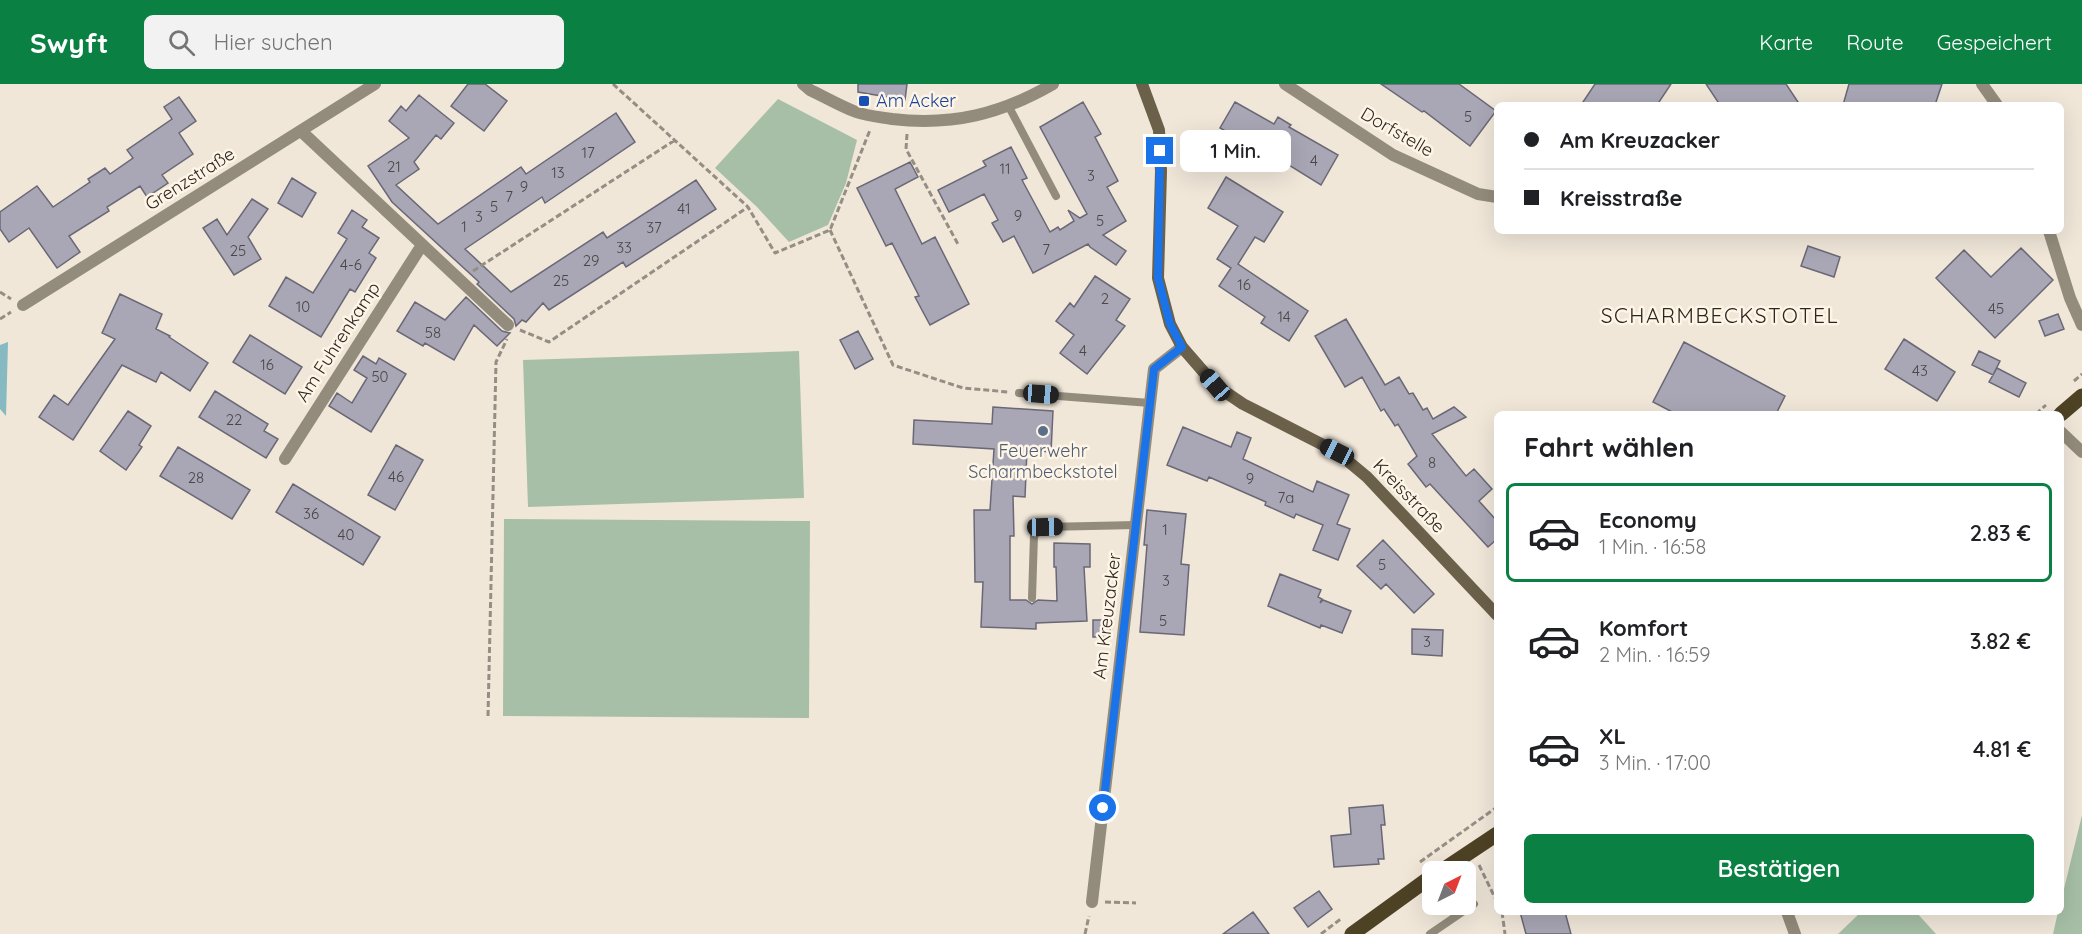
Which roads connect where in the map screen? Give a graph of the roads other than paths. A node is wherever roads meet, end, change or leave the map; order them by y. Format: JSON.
{"nodes":[{"id":1,"x":375,"y":84,"type":"edge"},
{"id":2,"x":803,"y":84,"type":"edge"},
{"id":3,"x":1053,"y":84,"type":"edge"},
{"id":4,"x":1142,"y":84,"type":"edge"},
{"id":5,"x":1285,"y":84,"type":"edge"},
{"id":6,"x":1982,"y":84,"type":"edge"},
{"id":7,"x":1995,"y":102,"type":"edge"},
{"id":8,"x":1009,"y":107,"type":"junction"},
{"id":9,"x":301,"y":131,"type":"junction"},
{"id":10,"x":1056,"y":196,"type":"dead end"},
{"id":11,"x":1494,"y":197,"type":"edge"},
{"id":12,"x":2050,"y":234,"type":"edge"},
{"id":13,"x":422,"y":244,"type":"junction"},
{"id":14,"x":23,"y":305,"type":"dead end"},
{"id":15,"x":508,"y":325,"type":"road end"},
{"id":16,"x":2082,"y":325,"type":"edge"},
{"id":17,"x":1182,"y":347,"type":"junction"},
{"id":18,"x":1019,"y":393,"type":"road end"},
{"id":19,"x":2082,"y":396,"type":"edge"},
{"id":20,"x":1150,"y":403,"type":"junction"},
{"id":21,"x":2064,"y":411,"type":"edge"},
{"id":22,"x":2064,"y":435,"type":"edge"},
{"id":23,"x":2082,"y":452,"type":"edge"},
{"id":24,"x":285,"y":459,"type":"dead end"},
{"id":25,"x":1136,"y":525,"type":"junction"},
{"id":26,"x":1032,"y":598,"type":"dead end"},
{"id":27,"x":1494,"y":612,"type":"edge"},
{"id":28,"x":1494,"y":836,"type":"edge"},
{"id":29,"x":1456,"y":861,"type":"edge"},
{"id":30,"x":1422,"y":883,"type":"edge"},
{"id":31,"x":1092,"y":902,"type":"dead end"},
{"id":32,"x":1458,"y":915,"type":"edge"},
{"id":33,"x":1788,"y":915,"type":"edge"},
{"id":34,"x":1352,"y":934,"type":"edge"},
{"id":35,"x":1431,"y":934,"type":"edge"},
{"id":36,"x":1795,"y":934,"type":"edge"}],
"edges":[{"from":1,"to":9,"type":"street","name":"Grenzstraße"},
{"from":2,"to":8,"type":"street"},
{"from":3,"to":8,"type":"street"},
{"from":4,"to":17,"type":"street","name":"Kreisstraße"},
{"from":5,"to":11,"type":"street","name":"Dorfstelle"},
{"from":6,"to":7,"type":"street"},
{"from":8,"to":10,"type":"lane"},
{"from":9,"to":13,"type":"street"},
{"from":9,"to":14,"type":"street","name":"Grenzstraße"},
{"from":12,"to":16,"type":"street"},
{"from":13,"to":15,"type":"street"},
{"from":13,"to":24,"type":"street","name":"Am Fuhrenkamp"},
{"from":17,"to":20,"type":"street","name":"Am Kreuzacker"},
{"from":17,"to":27,"type":"street","name":"Kreisstraße"},
{"from":18,"to":20,"type":"lane"},
{"from":19,"to":21,"type":"main road"},
{"from":20,"to":25,"type":"street","name":"Am Kreuzacker"},
{"from":22,"to":23,"type":"street"},
{"from":25,"to":26,"type":"lane"},
{"from":25,"to":31,"type":"street","name":"Am Kreuzacker"},
{"from":28,"to":29,"type":"main road"},
{"from":30,"to":34,"type":"main road"},
{"from":32,"to":35,"type":"lane"},
{"from":33,"to":36,"type":"street"}]}
